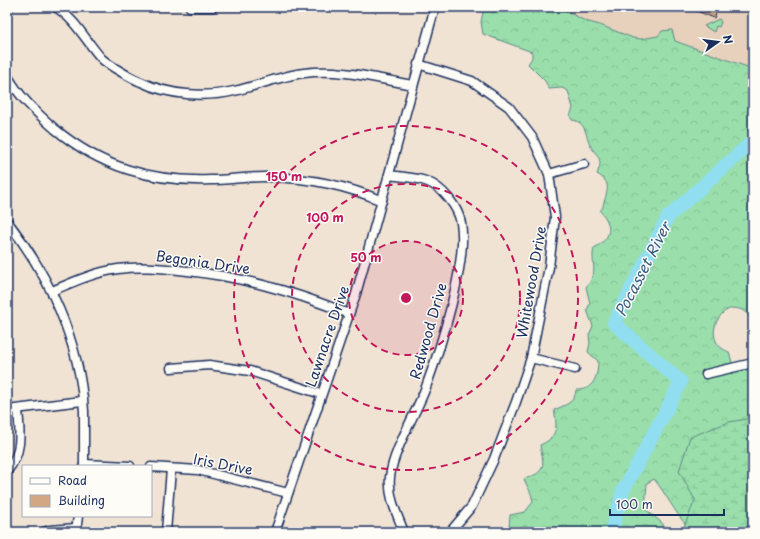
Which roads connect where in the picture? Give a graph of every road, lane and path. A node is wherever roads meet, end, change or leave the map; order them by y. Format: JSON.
{"nodes":[{"id":1,"x":9,"y":7,"type":"edge"},
{"id":2,"x":56,"y":7,"type":"edge"},
{"id":3,"x":190,"y":7,"type":"edge"},
{"id":4,"x":213,"y":7,"type":"edge"},
{"id":5,"x":435,"y":7,"type":"edge"},
{"id":6,"x":7,"y":9,"type":"edge"},
{"id":7,"x":418,"y":64,"type":"junction"},
{"id":8,"x":7,"y":75,"type":"edge"},
{"id":9,"x":413,"y":85,"type":"junction"},
{"id":10,"x":584,"y":164,"type":"dead end"},
{"id":11,"x":549,"y":174,"type":"junction"},
{"id":12,"x":389,"y":175,"type":"junction"},
{"id":13,"x":382,"y":201,"type":"junction"},
{"id":14,"x":7,"y":221,"type":"edge"},
{"id":15,"x":52,"y":291,"type":"junction"},
{"id":16,"x":349,"y":314,"type":"junction"},
{"id":17,"x":531,"y":358,"type":"junction"},
{"id":18,"x":753,"y":363,"type":"edge"},
{"id":19,"x":171,"y":368,"type":"dead end"},
{"id":20,"x":575,"y":369,"type":"dead end"},
{"id":21,"x":706,"y":374,"type":"dead end"},
{"id":22,"x":321,"y":394,"type":"junction"},
{"id":23,"x":82,"y":401,"type":"junction"},
{"id":24,"x":7,"y":410,"type":"edge"},
{"id":25,"x":18,"y":410,"type":"junction"},
{"id":26,"x":84,"y":465,"type":"edge"},
{"id":27,"x":152,"y":467,"type":"edge"},
{"id":28,"x":171,"y":469,"type":"junction"},
{"id":29,"x":7,"y":471,"type":"edge"},
{"id":30,"x":288,"y":494,"type":"junction"},
{"id":31,"x":78,"y":517,"type":"edge"},
{"id":32,"x":76,"y":530,"type":"edge"},
{"id":33,"x":44,"y":532,"type":"edge"},
{"id":34,"x":166,"y":532,"type":"edge"},
{"id":35,"x":275,"y":532,"type":"edge"},
{"id":36,"x":404,"y":532,"type":"edge"},
{"id":37,"x":450,"y":532,"type":"edge"}],
"edges":[{"from":1,"to":6,"type":"street"},
{"from":2,"to":9,"type":"street"},
{"from":3,"to":4,"type":"street"},
{"from":5,"to":7,"type":"street","name":"Lawnacre Drive"},
{"from":7,"to":9,"type":"street","name":"Lawnacre Drive"},
{"from":7,"to":11,"type":"street","name":"Whitewood Drive"},
{"from":8,"to":13,"type":"street"},
{"from":9,"to":12,"type":"street","name":"Lawnacre Drive"},
{"from":10,"to":11,"type":"street"},
{"from":11,"to":17,"type":"street","name":"Whitewood Drive"},
{"from":12,"to":13,"type":"street","name":"Lawnacre Drive"},
{"from":12,"to":36,"type":"street","name":"Redwood Drive"},
{"from":13,"to":16,"type":"street","name":"Lawnacre Drive"},
{"from":14,"to":15,"type":"street"},
{"from":15,"to":16,"type":"street","name":"Begonia Drive"},
{"from":15,"to":23,"type":"street"},
{"from":16,"to":22,"type":"street","name":"Lawnacre Drive"},
{"from":17,"to":20,"type":"street"},
{"from":17,"to":37,"type":"street","name":"Whitewood Drive"},
{"from":18,"to":21,"type":"street"},
{"from":19,"to":22,"type":"street"},
{"from":22,"to":30,"type":"street","name":"Lawnacre Drive"},
{"from":23,"to":25,"type":"street"},
{"from":23,"to":26,"type":"street"},
{"from":24,"to":25,"type":"street"},
{"from":25,"to":29,"type":"street"},
{"from":27,"to":28,"type":"street","name":"Iris Drive"},
{"from":28,"to":30,"type":"street","name":"Iris Drive"},
{"from":28,"to":34,"type":"street"},
{"from":30,"to":35,"type":"street","name":"Lawnacre Drive"},
{"from":31,"to":32,"type":"street"},
{"from":32,"to":33,"type":"street"}]}
